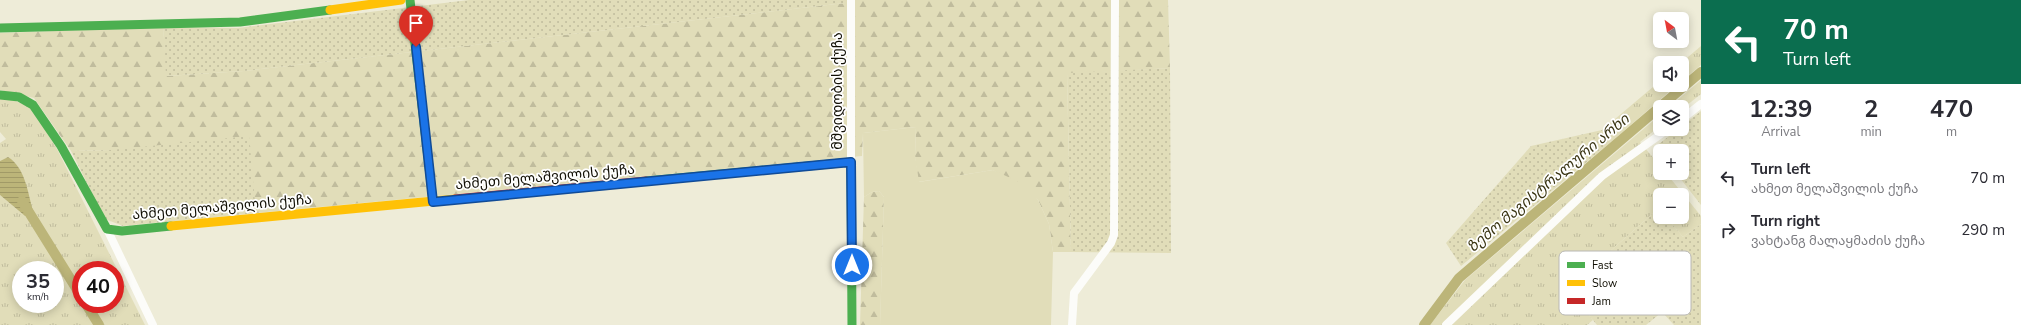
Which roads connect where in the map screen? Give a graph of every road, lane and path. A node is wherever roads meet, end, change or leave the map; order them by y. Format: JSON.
{"nodes":[{"id":1,"x":401,"y":0,"type":"edge"},
{"id":2,"x":410,"y":0,"type":"edge"},
{"id":3,"x":851,"y":0,"type":"edge"},
{"id":4,"x":1115,"y":0,"type":"edge"},
{"id":5,"x":0,"y":28,"type":"edge"},
{"id":6,"x":0,"y":95,"type":"edge"},
{"id":7,"x":1701,"y":104,"type":"edge"},
{"id":8,"x":1689,"y":113,"type":"edge"},
{"id":9,"x":1658,"y":136,"type":"edge"},
{"id":10,"x":851,"y":162,"type":"junction"},
{"id":11,"x":433,"y":202,"type":"junction"},
{"id":12,"x":106,"y":229,"type":"junction"},
{"id":13,"x":153,"y":325,"type":"edge"},
{"id":14,"x":852,"y":325,"type":"edge"},
{"id":15,"x":1072,"y":325,"type":"edge"},
{"id":16,"x":1446,"y":325,"type":"edge"}],
"edges":[{"from":1,"to":5,"type":"street"},
{"from":2,"to":11,"type":"street"},
{"from":3,"to":10,"type":"street","name":"მშვიდობის ქუჩა"},
{"from":4,"to":15,"type":"street"},
{"from":6,"to":12,"type":"street"},
{"from":7,"to":8,"type":"street"},
{"from":9,"to":16,"type":"street"},
{"from":10,"to":11,"type":"street","name":"ახმეთ მელაშვილის ქუჩა"},
{"from":10,"to":14,"type":"street","name":"მშვიდობის ქუჩა"},
{"from":11,"to":12,"type":"street","name":"ახმეთ მელაშვილის ქუჩა"},
{"from":12,"to":13,"type":"street"}]}
